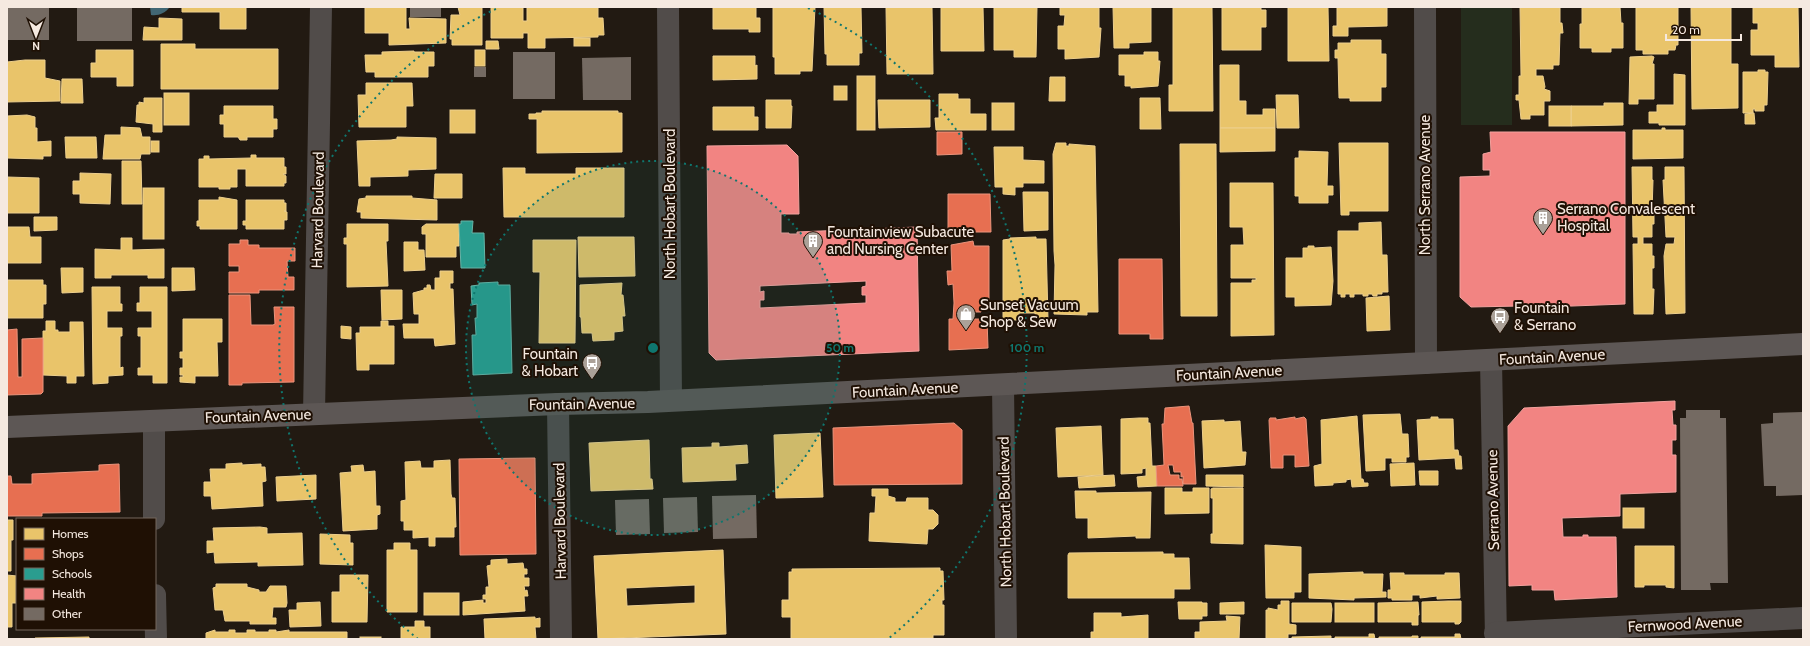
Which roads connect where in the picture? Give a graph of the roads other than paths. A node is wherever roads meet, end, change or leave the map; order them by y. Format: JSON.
{"nodes":[{"id":1,"x":321,"y":7,"type":"edge"},
{"id":2,"x":668,"y":7,"type":"edge"},
{"id":3,"x":1425,"y":7,"type":"edge"},
{"id":4,"x":1803,"y":344,"type":"edge"},
{"id":5,"x":1491,"y":360,"type":"junction"},
{"id":6,"x":1426,"y":363,"type":"junction"},
{"id":7,"x":1003,"y":385,"type":"junction"},
{"id":8,"x":671,"y":400,"type":"junction"},
{"id":9,"x":558,"y":404,"type":"junction"},
{"id":10,"x":314,"y":414,"type":"junction"},
{"id":11,"x":154,"y":421,"type":"junction"},
{"id":12,"x":7,"y":427,"type":"edge"},
{"id":13,"x":154,"y":518,"type":"edge"},
{"id":14,"x":1803,"y":618,"type":"edge"},
{"id":15,"x":1495,"y":636,"type":"edge"},
{"id":16,"x":561,"y":639,"type":"edge"},
{"id":17,"x":1006,"y":639,"type":"edge"}],
"edges":[{"from":1,"to":10,"type":"street","name":"Harvard Boulevard"},
{"from":2,"to":8,"type":"street","name":"North Hobart Boulevard"},
{"from":3,"to":6,"type":"street","name":"North Serrano Avenue"},
{"from":4,"to":5,"type":"street","name":"Fountain Avenue"},
{"from":5,"to":6,"type":"street","name":"Fountain Avenue"},
{"from":5,"to":15,"type":"street","name":"Serrano Avenue"},
{"from":6,"to":7,"type":"street","name":"Fountain Avenue"},
{"from":7,"to":8,"type":"street","name":"Fountain Avenue"},
{"from":7,"to":17,"type":"street","name":"North Hobart Boulevard"},
{"from":8,"to":9,"type":"street","name":"Fountain Avenue"},
{"from":9,"to":10,"type":"street","name":"Fountain Avenue"},
{"from":9,"to":16,"type":"street","name":"Harvard Boulevard"},
{"from":10,"to":11,"type":"street","name":"Fountain Avenue"},
{"from":11,"to":12,"type":"street","name":"Fountain Avenue"},
{"from":11,"to":13,"type":"street"},
{"from":14,"to":15,"type":"street","name":"Fernwood Avenue"}]}
